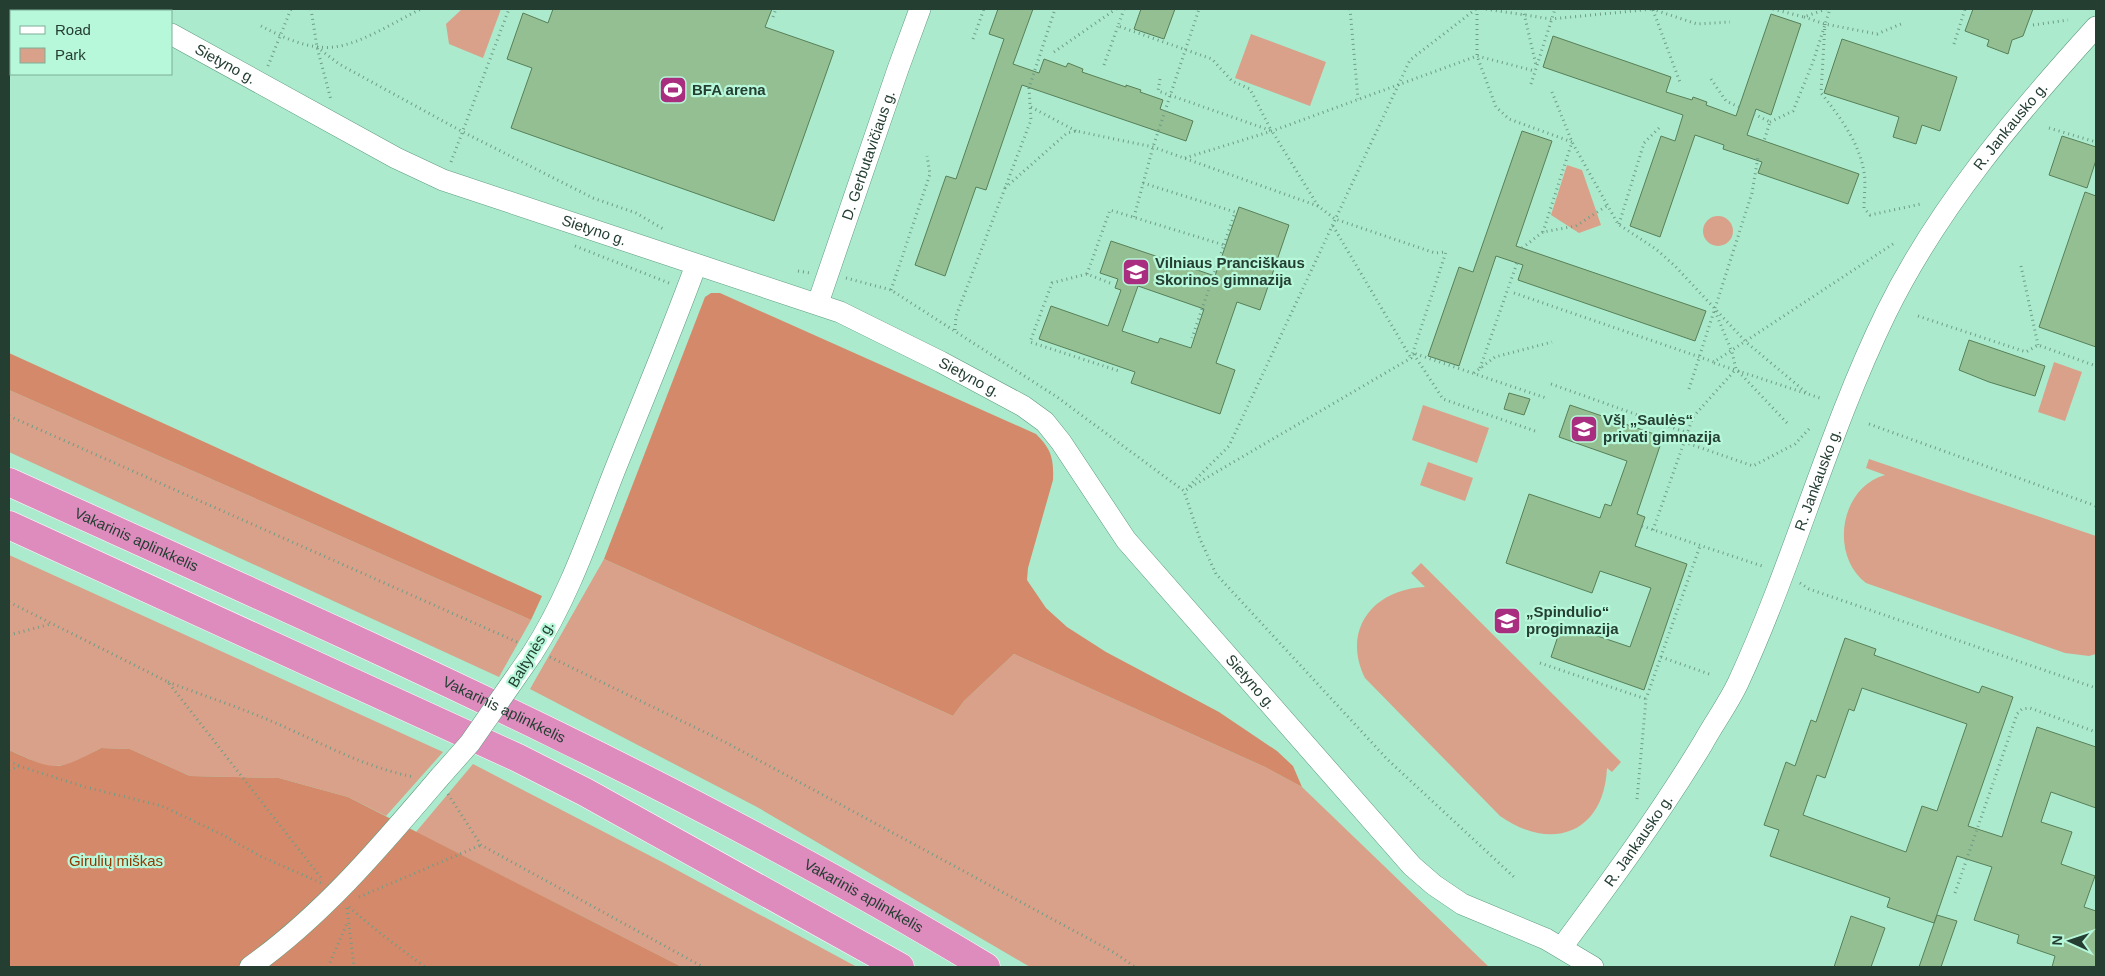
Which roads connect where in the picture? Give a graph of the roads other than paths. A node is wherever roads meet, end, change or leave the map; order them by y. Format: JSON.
{"nodes":[{"id":1,"x":920,"y":9,"type":"edge"},
{"id":2,"x":2096,"y":27,"type":"edge"},
{"id":3,"x":172,"y":35,"type":"edge"},
{"id":4,"x":696,"y":265,"type":"junction"},
{"id":5,"x":818,"y":303,"type":"junction"},
{"id":6,"x":9,"y":482,"type":"edge"},
{"id":7,"x":9,"y":525,"type":"edge"},
{"id":8,"x":1562,"y":947,"type":"junction"},
{"id":9,"x":250,"y":967,"type":"edge"},
{"id":10,"x":900,"y":967,"type":"edge"},
{"id":11,"x":986,"y":967,"type":"edge"},
{"id":12,"x":1593,"y":967,"type":"edge"}],
"edges":[{"from":1,"to":5,"type":"street","name":"D. Gerbutavičiaus g."},
{"from":2,"to":8,"type":"street","name":"R. Jankausko g."},
{"from":3,"to":4,"type":"street","name":"Sietyno g."},
{"from":4,"to":5,"type":"street","name":"Sietyno g."},
{"from":4,"to":9,"type":"street","name":"Baltynės g.","bridge":true},
{"from":5,"to":8,"type":"street","name":"Sietyno g."},
{"from":6,"to":11,"type":"highway","name":"Vakarinis aplinkkelis"},
{"from":7,"to":10,"type":"highway"},
{"from":8,"to":12,"type":"street","name":"Sietyno g."}]}
